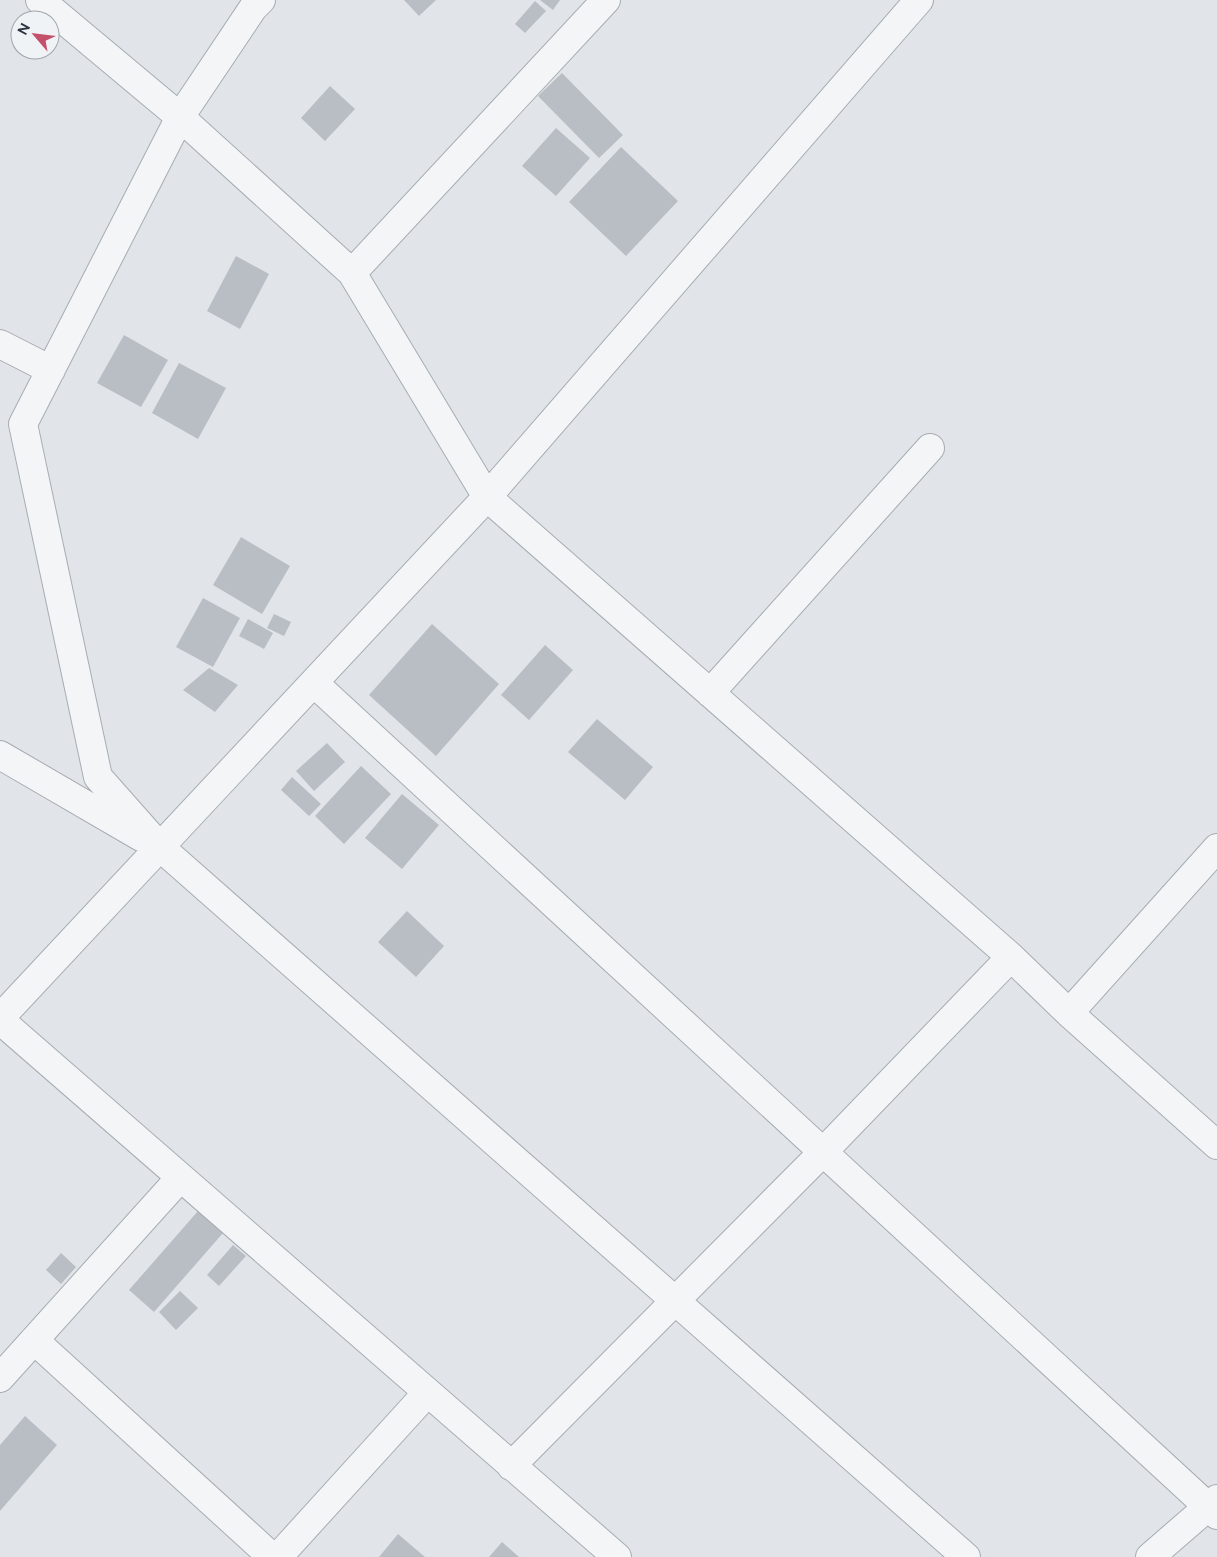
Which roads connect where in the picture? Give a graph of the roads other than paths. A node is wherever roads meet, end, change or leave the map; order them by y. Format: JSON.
{"nodes":[{"id":1,"x":40,"y":0,"type":"edge"},
{"id":2,"x":261,"y":0,"type":"edge"},
{"id":3,"x":606,"y":0,"type":"edge"},
{"id":4,"x":919,"y":0,"type":"edge"},
{"id":5,"x":180,"y":118,"type":"junction"},
{"id":6,"x":352,"y":273,"type":"junction"},
{"id":7,"x":0,"y":344,"type":"edge"},
{"id":8,"x":50,"y":370,"type":"junction"},
{"id":9,"x":930,"y":448,"type":"dead end"},
{"id":10,"x":487,"y":497,"type":"junction"},
{"id":11,"x":314,"y":683,"type":"junction"},
{"id":12,"x":710,"y":693,"type":"junction"},
{"id":13,"x":0,"y":755,"type":"edge"},
{"id":14,"x":160,"y":847,"type":"junction"},
{"id":15,"x":1217,"y":848,"type":"edge"},
{"id":16,"x":1011,"y":957,"type":"junction"},
{"id":17,"x":1069,"y":1013,"type":"junction"},
{"id":18,"x":0,"y":1019,"type":"edge"},
{"id":19,"x":1217,"y":1145,"type":"edge"},
{"id":20,"x":823,"y":1152,"type":"junction"},
{"id":21,"x":180,"y":1178,"type":"junction"},
{"id":22,"x":675,"y":1301,"type":"junction"},
{"id":23,"x":34,"y":1340,"type":"junction"},
{"id":24,"x":0,"y":1378,"type":"edge"},
{"id":25,"x":427,"y":1392,"type":"junction"},
{"id":26,"x":512,"y":1466,"type":"junction"},
{"id":27,"x":1214,"y":1507,"type":"edge"},
{"id":28,"x":272,"y":1557,"type":"edge"},
{"id":29,"x":278,"y":1557,"type":"edge"},
{"id":30,"x":617,"y":1557,"type":"edge"},
{"id":31,"x":966,"y":1557,"type":"edge"},
{"id":32,"x":1150,"y":1557,"type":"edge"}],
"edges":[{"from":1,"to":5,"type":"street"},
{"from":2,"to":5,"type":"street"},
{"from":3,"to":6,"type":"street"},
{"from":4,"to":10,"type":"street"},
{"from":5,"to":6,"type":"street"},
{"from":5,"to":8,"type":"street"},
{"from":6,"to":10,"type":"street"},
{"from":7,"to":8,"type":"street"},
{"from":8,"to":14,"type":"street"},
{"from":9,"to":12,"type":"street"},
{"from":10,"to":11,"type":"street"},
{"from":10,"to":12,"type":"street"},
{"from":11,"to":14,"type":"street"},
{"from":11,"to":20,"type":"street"},
{"from":12,"to":16,"type":"street"},
{"from":13,"to":14,"type":"street"},
{"from":14,"to":18,"type":"street"},
{"from":14,"to":22,"type":"street"},
{"from":15,"to":17,"type":"street"},
{"from":16,"to":17,"type":"street"},
{"from":16,"to":20,"type":"street"},
{"from":17,"to":19,"type":"street"},
{"from":18,"to":21,"type":"street"},
{"from":20,"to":22,"type":"street"},
{"from":20,"to":27,"type":"street"},
{"from":21,"to":23,"type":"street"},
{"from":21,"to":25,"type":"street"},
{"from":22,"to":26,"type":"street"},
{"from":22,"to":31,"type":"street"},
{"from":23,"to":24,"type":"street"},
{"from":23,"to":28,"type":"street"},
{"from":25,"to":26,"type":"street"},
{"from":25,"to":29,"type":"street"},
{"from":26,"to":30,"type":"street"},
{"from":27,"to":32,"type":"street"}]}
